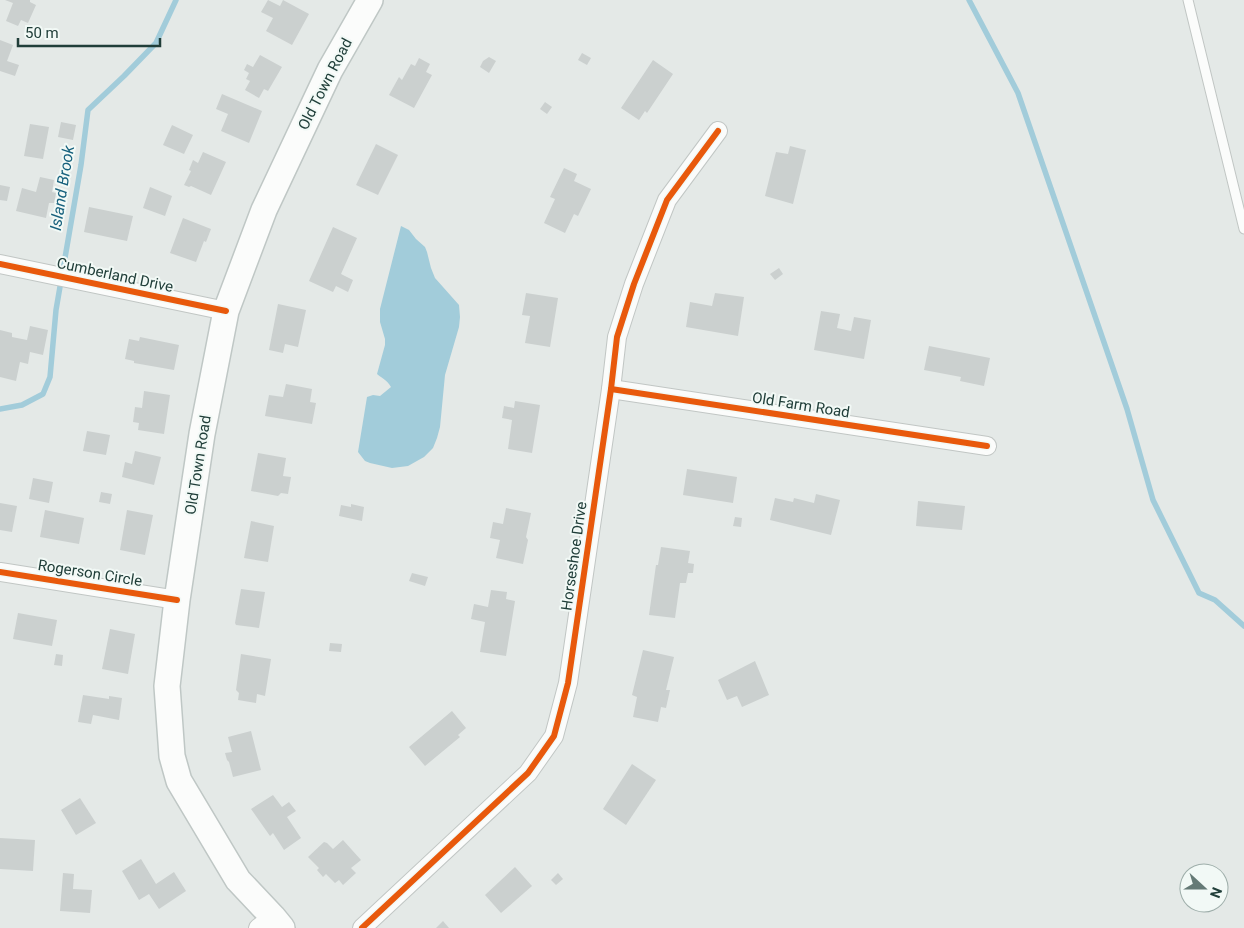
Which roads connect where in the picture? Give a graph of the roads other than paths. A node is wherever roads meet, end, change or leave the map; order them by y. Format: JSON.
{"nodes":[{"id":1,"x":370,"y":0,"type":"edge"},
{"id":2,"x":1188,"y":0,"type":"edge"},
{"id":3,"x":718,"y":131,"type":"dead end"},
{"id":4,"x":1244,"y":229,"type":"edge"},
{"id":5,"x":0,"y":264,"type":"edge"},
{"id":6,"x":226,"y":311,"type":"junction"},
{"id":7,"x":611,"y":389,"type":"junction"},
{"id":8,"x":987,"y":446,"type":"dead end"},
{"id":9,"x":0,"y":572,"type":"edge"},
{"id":10,"x":177,"y":600,"type":"junction"},
{"id":11,"x":271,"y":924,"type":"edge"},
{"id":12,"x":362,"y":928,"type":"edge"}],
"edges":[{"from":1,"to":6,"type":"main road","name":"Old Town Road"},
{"from":2,"to":4,"type":"lane"},
{"from":3,"to":7,"type":"street","name":"Horseshoe Drive"},
{"from":5,"to":6,"type":"street","name":"Cumberland Drive"},
{"from":6,"to":10,"type":"main road","name":"Old Town Road"},
{"from":7,"to":8,"type":"street","name":"Old Farm Road"},
{"from":7,"to":12,"type":"street","name":"Horseshoe Drive"},
{"from":9,"to":10,"type":"street","name":"Rogerson Circle"},
{"from":10,"to":11,"type":"main road","name":"Old Town Road"}]}
